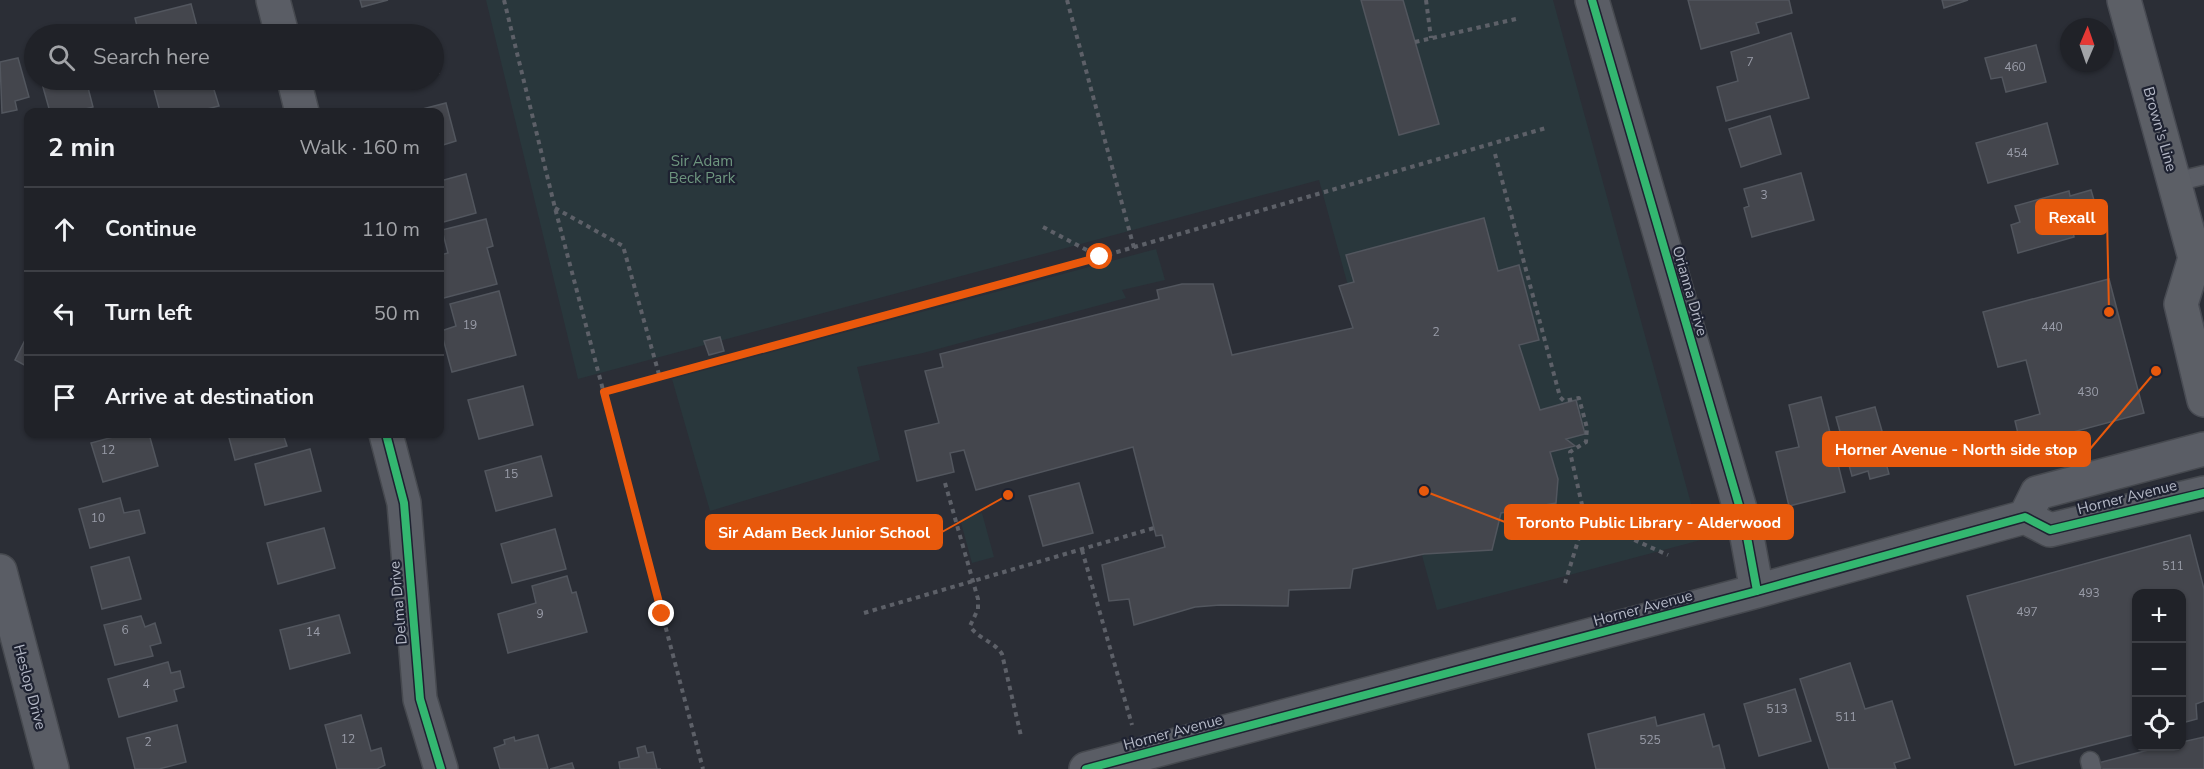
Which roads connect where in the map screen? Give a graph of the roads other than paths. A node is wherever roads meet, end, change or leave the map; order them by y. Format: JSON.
{"nodes":[{"id":1,"x":273,"y":0,"type":"edge"},
{"id":2,"x":1592,"y":0,"type":"edge"},
{"id":3,"x":2124,"y":0,"type":"edge"},
{"id":4,"x":279,"y":24,"type":"edge"},
{"id":5,"x":296,"y":90,"type":"edge"},
{"id":6,"x":301,"y":108,"type":"edge"},
{"id":7,"x":2190,"y":179,"type":"edge"},
{"id":8,"x":2200,"y":262,"type":"edge"},
{"id":9,"x":2204,"y":400,"type":"edge"},
{"id":10,"x":387,"y":438,"type":"edge"},
{"id":11,"x":2204,"y":449,"type":"edge"},
{"id":12,"x":2204,"y":493,"type":"edge"},
{"id":13,"x":2025,"y":517,"type":"junction"},
{"id":14,"x":0,"y":571,"type":"edge"},
{"id":15,"x":1757,"y":591,"type":"junction"},
{"id":16,"x":52,"y":769,"type":"edge"},
{"id":17,"x":441,"y":769,"type":"edge"},
{"id":18,"x":1086,"y":769,"type":"edge"}],
"edges":[{"from":1,"to":4,"type":"street"},
{"from":2,"to":15,"type":"street","name":"Orianna Drive"},
{"from":3,"to":7,"type":"main road","name":"Brown's Line"},
{"from":5,"to":6,"type":"street"},
{"from":7,"to":8,"type":"main road","name":"Brown's Line"},
{"from":8,"to":9,"type":"main road","name":"Brown's Line"},
{"from":10,"to":17,"type":"street","name":"Delma Drive"},
{"from":11,"to":13,"type":"street","name":"Horner Avenue"},
{"from":12,"to":13,"type":"street","name":"Horner Avenue"},
{"from":13,"to":15,"type":"street","name":"Horner Avenue"},
{"from":14,"to":16,"type":"street","name":"Heslop Drive"},
{"from":15,"to":18,"type":"street","name":"Horner Avenue"}]}
